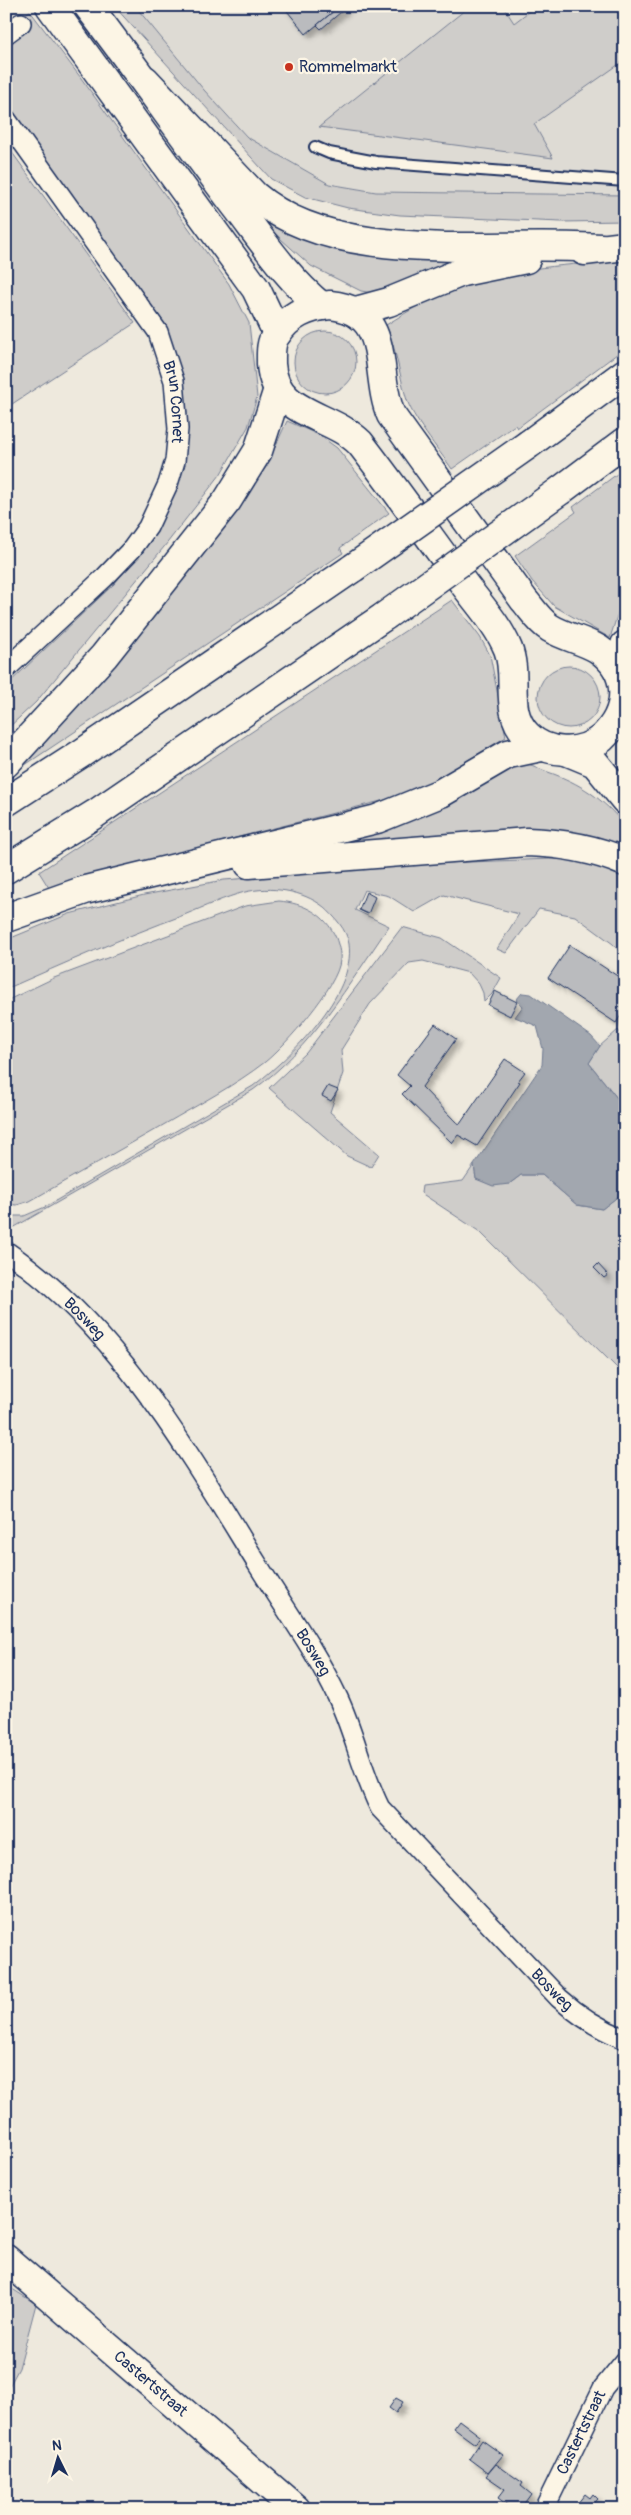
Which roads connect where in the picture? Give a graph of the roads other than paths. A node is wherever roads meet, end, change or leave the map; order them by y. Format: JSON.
{"nodes":[{"id":1,"x":50,"y":6,"type":"edge"},
{"id":2,"x":88,"y":6,"type":"edge"},
{"id":3,"x":22,"y":22,"type":"dead end"},
{"id":4,"x":6,"y":34,"type":"edge"},
{"id":5,"x":145,"y":80,"type":"junction"},
{"id":6,"x":6,"y":119,"type":"edge"},
{"id":7,"x":315,"y":147,"type":"dead end"},
{"id":8,"x":625,"y":181,"type":"edge"},
{"id":9,"x":613,"y":247,"type":"edge"},
{"id":10,"x":321,"y":306,"type":"junction"},
{"id":11,"x":356,"y":311,"type":"junction"},
{"id":12,"x":277,"y":333,"type":"junction"},
{"id":13,"x":625,"y":373,"type":"edge"},
{"id":14,"x":278,"y":389,"type":"junction"},
{"id":15,"x":625,"y":442,"type":"edge"},
{"id":16,"x":622,"y":658,"type":"edge"},
{"id":17,"x":6,"y":669,"type":"edge"},
{"id":18,"x":622,"y":726,"type":"edge"},
{"id":19,"x":554,"y":749,"type":"junction"},
{"id":20,"x":6,"y":764,"type":"edge"},
{"id":21,"x":625,"y":800,"type":"edge"},
{"id":22,"x":6,"y":802,"type":"edge"},
{"id":23,"x":625,"y":862,"type":"edge"},
{"id":24,"x":6,"y":869,"type":"edge"},
{"id":25,"x":173,"y":870,"type":"junction"},
{"id":26,"x":6,"y":918,"type":"edge"},
{"id":27,"x":6,"y":1251,"type":"edge"},
{"id":28,"x":625,"y":2039,"type":"edge"},
{"id":29,"x":6,"y":2259,"type":"edge"},
{"id":30,"x":625,"y":2361,"type":"edge"},
{"id":31,"x":296,"y":2509,"type":"edge"},
{"id":32,"x":544,"y":2509,"type":"edge"}],
"edges":[{"from":1,"to":12,"type":"main road"},
{"from":2,"to":5,"type":"main road"},
{"from":3,"to":4,"type":"street"},
{"from":5,"to":9,"type":"main road"},
{"from":5,"to":10,"type":"main road"},
{"from":6,"to":17,"type":"street","name":"Brun Cornet"},
{"from":7,"to":8,"type":"lane"},
{"from":9,"to":11,"type":"main road"},
{"from":10,"to":11,"type":"main road"},
{"from":10,"to":12,"type":"main road"},
{"from":11,"to":16,"type":"main road"},
{"from":12,"to":14,"type":"main road"},
{"from":13,"to":22,"type":"main road","bridge":true},
{"from":14,"to":19,"type":"main road"},
{"from":14,"to":20,"type":"main road"},
{"from":15,"to":24,"type":"main road","bridge":true},
{"from":16,"to":18,"type":"main road"},
{"from":18,"to":19,"type":"main road"},
{"from":19,"to":21,"type":"main road"},
{"from":19,"to":25,"type":"main road"},
{"from":23,"to":25,"type":"main road"},
{"from":25,"to":26,"type":"main road"},
{"from":27,"to":28,"type":"street","name":"Bosweg"},
{"from":29,"to":31,"type":"main road","name":"Castertstraat"},
{"from":30,"to":32,"type":"street","name":"Castertstraat"}]}
